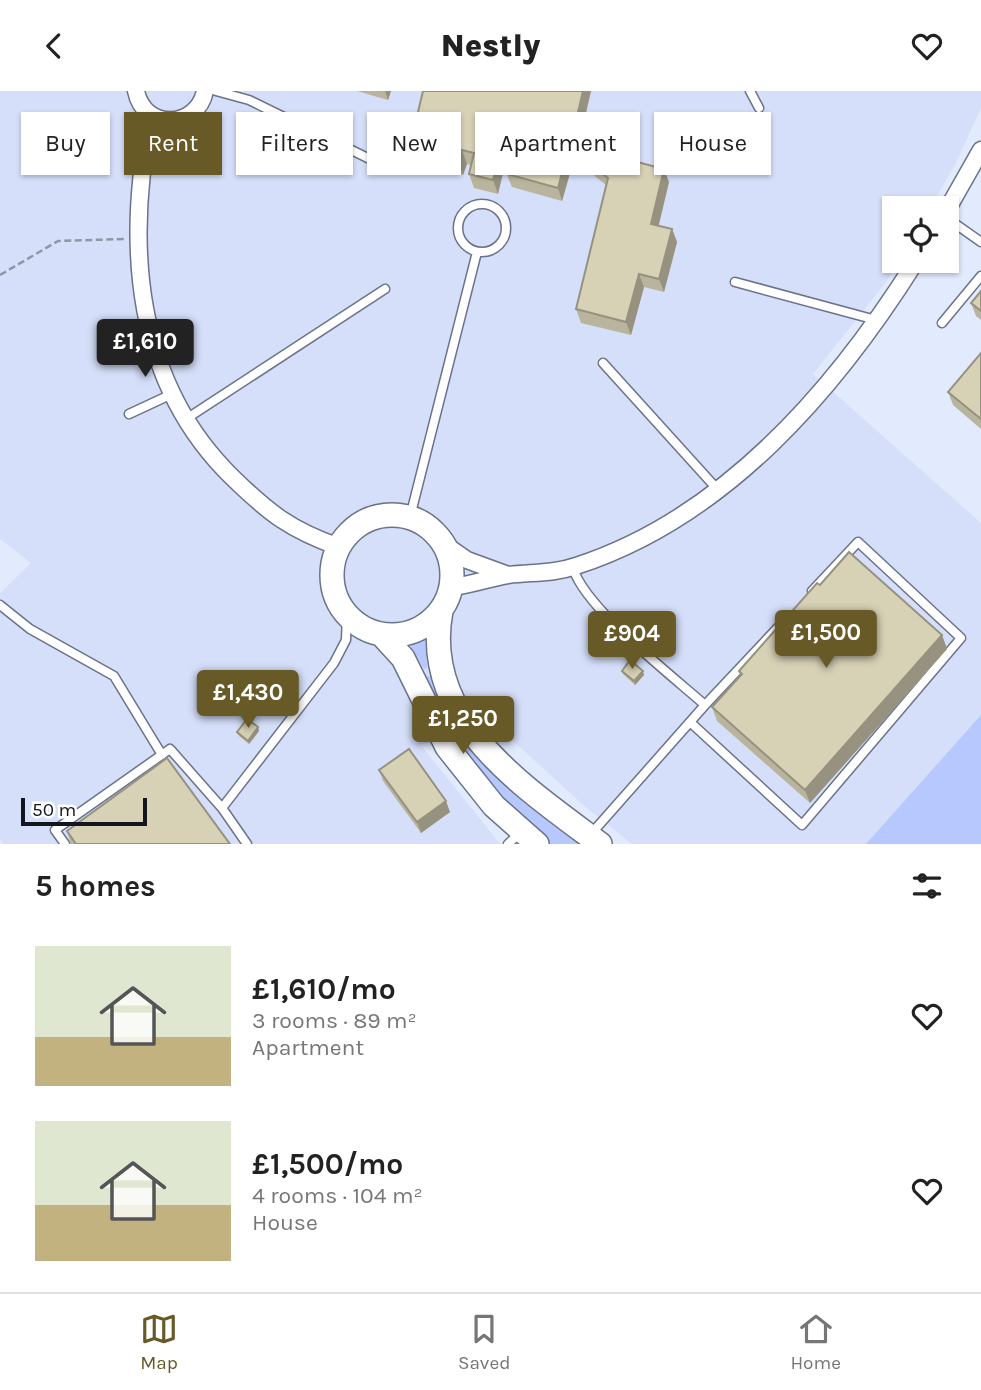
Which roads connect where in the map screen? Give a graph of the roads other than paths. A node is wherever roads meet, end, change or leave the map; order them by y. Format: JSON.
{"nodes":[{"id":1,"x":136,"y":91,"type":"edge"},
{"id":2,"x":205,"y":91,"type":"edge"},
{"id":3,"x":216,"y":91,"type":"edge"},
{"id":4,"x":750,"y":91,"type":"edge"},
{"id":5,"x":759,"y":108,"type":"dead end"},
{"id":6,"x":148,"y":112,"type":"edge"},
{"id":7,"x":193,"y":112,"type":"edge"},
{"id":8,"x":981,"y":150,"type":"edge"},
{"id":9,"x":367,"y":158,"type":"edge"},
{"id":10,"x":142,"y":175,"type":"edge"},
{"id":11,"x":955,"y":196,"type":"edge"},
{"id":12,"x":959,"y":226,"type":"edge"},
{"id":13,"x":981,"y":241,"type":"edge"},
{"id":14,"x":477,"y":252,"type":"junction"},
{"id":15,"x":908,"y":273,"type":"edge"},
{"id":16,"x":981,"y":277,"type":"edge"},
{"id":17,"x":735,"y":282,"type":"dead end"},
{"id":18,"x":385,"y":289,"type":"dead end"},
{"id":19,"x":876,"y":320,"type":"junction"},
{"id":20,"x":942,"y":323,"type":"dead end"},
{"id":21,"x":603,"y":363,"type":"dead end"},
{"id":22,"x":172,"y":394,"type":"junction"},
{"id":23,"x":130,"y":414,"type":"dead end"},
{"id":24,"x":186,"y":419,"type":"junction"},
{"id":25,"x":718,"y":490,"type":"junction"},
{"id":26,"x":410,"y":517,"type":"junction"},
{"id":27,"x":444,"y":544,"type":"junction"},
{"id":28,"x":339,"y":548,"type":"junction"},
{"id":29,"x":573,"y":568,"type":"junction"},
{"id":30,"x":508,"y":575,"type":"junction"},
{"id":31,"x":451,"y":587,"type":"junction"},
{"id":32,"x":800,"y":603,"type":"edge"},
{"id":33,"x":0,"y":605,"type":"edge"},
{"id":34,"x":441,"y":611,"type":"junction"},
{"id":35,"x":791,"y":613,"type":"edge"},
{"id":36,"x":346,"y":614,"type":"junction"},
{"id":37,"x":381,"y":634,"type":"junction"},
{"id":38,"x":705,"y":705,"type":"junction"},
{"id":39,"x":690,"y":722,"type":"junction"},
{"id":40,"x":162,"y":755,"type":"junction"},
{"id":41,"x":222,"y":808,"type":"junction"},
{"id":42,"x":522,"y":840,"type":"edge"},
{"id":43,"x":595,"y":840,"type":"edge"},
{"id":44,"x":65,"y":844,"type":"edge"},
{"id":45,"x":247,"y":844,"type":"edge"}],
"edges":[{"from":1,"to":6,"type":"street"},
{"from":2,"to":7,"type":"street"},
{"from":3,"to":9,"type":"lane"},
{"from":4,"to":5,"type":"lane"},
{"from":8,"to":11,"type":"street"},
{"from":10,"to":22,"type":"street"},
{"from":12,"to":13,"type":"lane"},
{"from":14,"to":14,"type":"lane"},
{"from":14,"to":26,"type":"lane"},
{"from":15,"to":19,"type":"street"},
{"from":16,"to":20,"type":"lane"},
{"from":17,"to":19,"type":"lane"},
{"from":18,"to":24,"type":"lane"},
{"from":19,"to":25,"type":"street"},
{"from":21,"to":25,"type":"lane"},
{"from":22,"to":23,"type":"lane"},
{"from":22,"to":24,"type":"street"},
{"from":24,"to":28,"type":"street"},
{"from":25,"to":29,"type":"street"},
{"from":26,"to":27,"type":"street"},
{"from":26,"to":28,"type":"street"},
{"from":27,"to":30,"type":"street"},
{"from":27,"to":31,"type":"street"},
{"from":28,"to":36,"type":"street"},
{"from":29,"to":30,"type":"street"},
{"from":29,"to":38,"type":"lane"},
{"from":30,"to":31,"type":"street"},
{"from":31,"to":34,"type":"street"},
{"from":32,"to":39,"type":"lane"},
{"from":33,"to":40,"type":"lane"},
{"from":34,"to":37,"type":"street"},
{"from":34,"to":43,"type":"street"},
{"from":35,"to":38,"type":"lane"},
{"from":36,"to":37,"type":"street"},
{"from":36,"to":41,"type":"lane"},
{"from":37,"to":42,"type":"street"},
{"from":38,"to":39,"type":"lane"},
{"from":39,"to":43,"type":"lane"},
{"from":40,"to":41,"type":"lane"},
{"from":40,"to":44,"type":"lane"},
{"from":41,"to":45,"type":"lane"}]}
